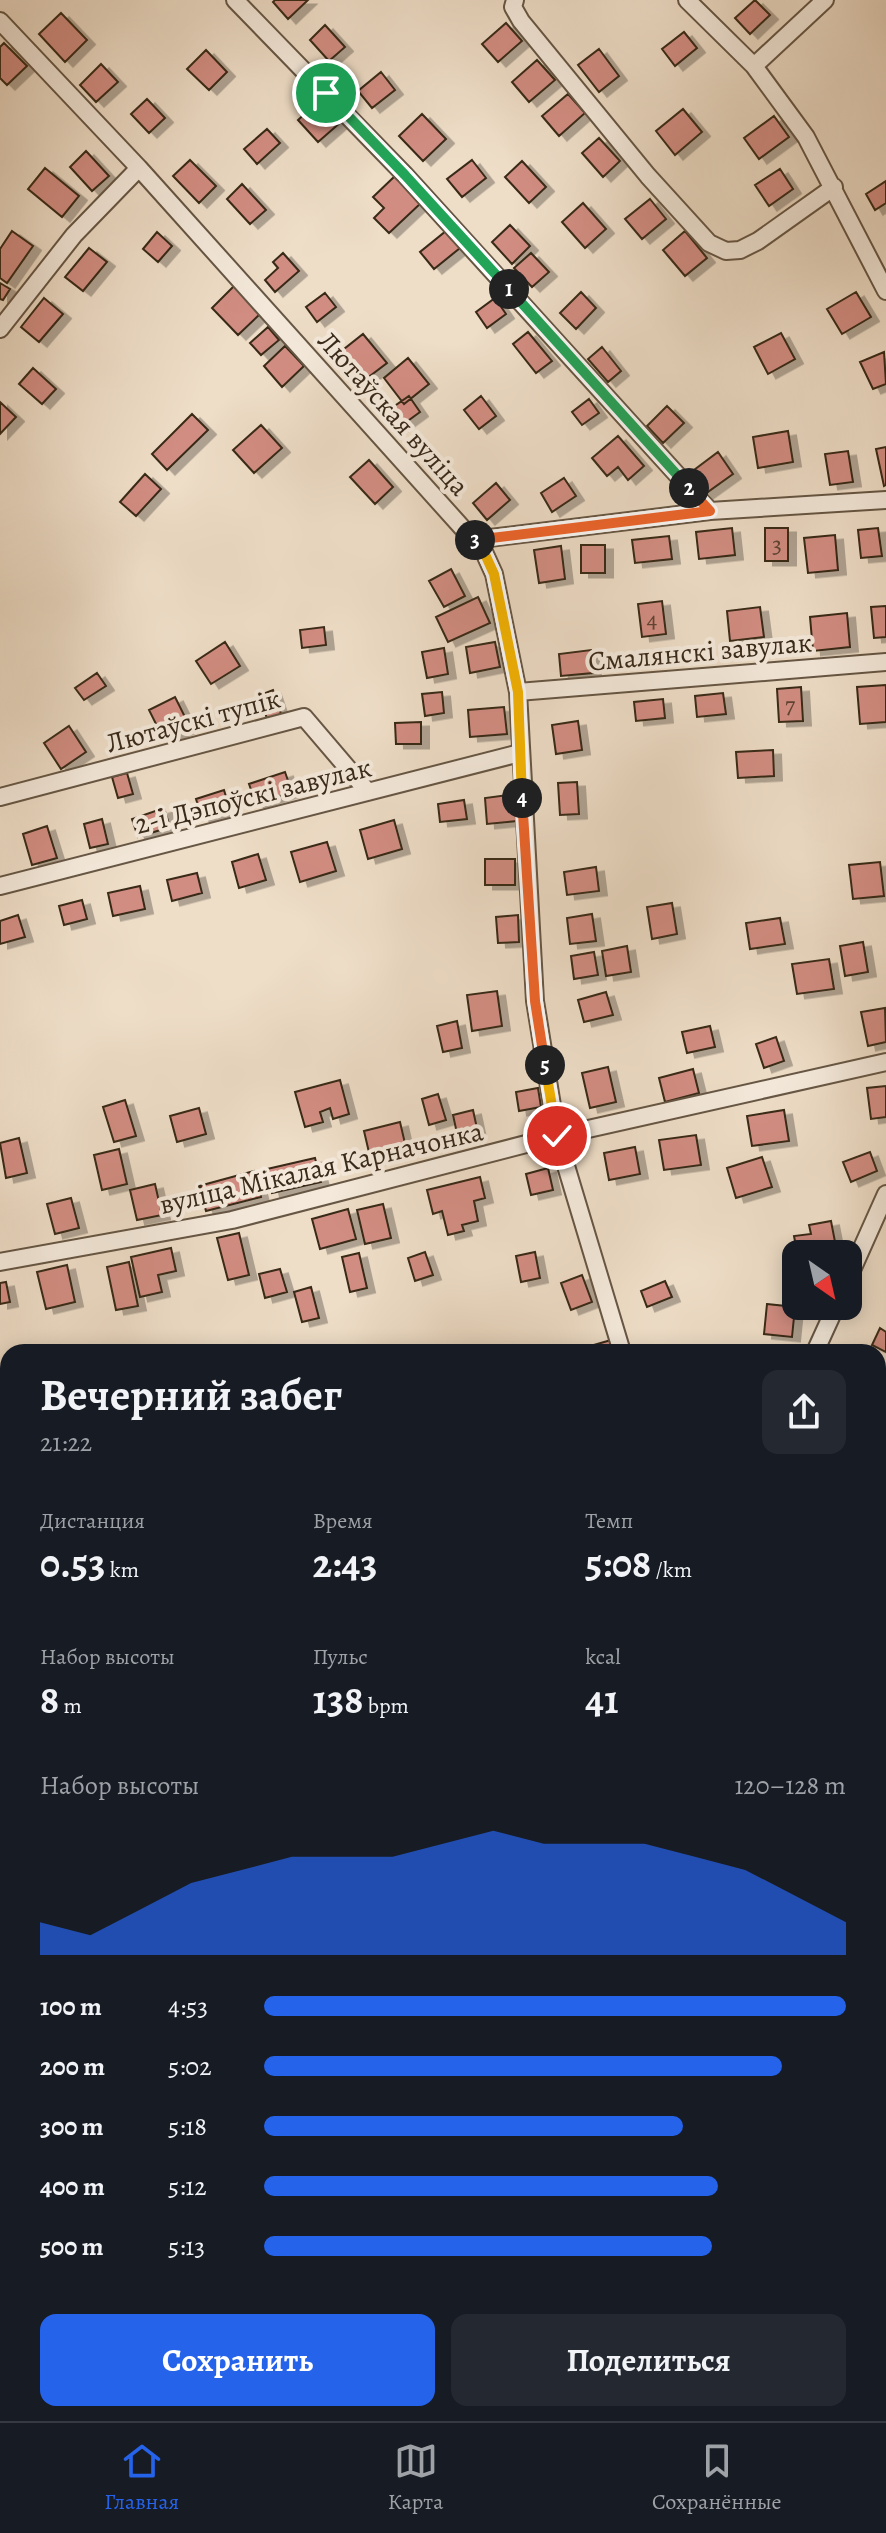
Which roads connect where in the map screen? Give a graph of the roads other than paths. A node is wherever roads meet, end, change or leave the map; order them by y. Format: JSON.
{"nodes":[{"id":1,"x":235,"y":0,"type":"edge"},
{"id":2,"x":515,"y":0,"type":"edge"},
{"id":3,"x":687,"y":0,"type":"edge"},
{"id":4,"x":825,"y":0,"type":"edge"},
{"id":5,"x":2,"y":24,"type":"edge"},
{"id":6,"x":754,"y":66,"type":"junction"},
{"id":7,"x":139,"y":168,"type":"junction"},
{"id":8,"x":834,"y":187,"type":"junction"},
{"id":9,"x":886,"y":291,"type":"edge"},
{"id":10,"x":0,"y":329,"type":"edge"},
{"id":11,"x":886,"y":500,"type":"edge"},
{"id":12,"x":710,"y":511,"type":"junction"},
{"id":13,"x":473,"y":540,"type":"junction"},
{"id":14,"x":886,"y":662,"type":"edge"},
{"id":15,"x":518,"y":692,"type":"junction"},
{"id":16,"x":520,"y":753,"type":"junction"},
{"id":17,"x":368,"y":792,"type":"junction"},
{"id":18,"x":0,"y":797,"type":"edge"},
{"id":19,"x":0,"y":886,"type":"edge"},
{"id":20,"x":886,"y":1062,"type":"edge"},
{"id":21,"x":557,"y":1136,"type":"junction"},
{"id":22,"x":886,"y":1194,"type":"edge"},
{"id":23,"x":862,"y":1248,"type":"edge"},
{"id":24,"x":0,"y":1262,"type":"edge"},
{"id":25,"x":830,"y":1320,"type":"edge"},
{"id":26,"x":620,"y":1344,"type":"edge"},
{"id":27,"x":819,"y":1344,"type":"edge"}],
"edges":[{"from":1,"to":12,"type":"street"},
{"from":2,"to":8,"type":"street"},
{"from":3,"to":6,"type":"street"},
{"from":4,"to":6,"type":"street"},
{"from":5,"to":7,"type":"street","name":"Лютаўская вуліца"},
{"from":6,"to":8,"type":"street"},
{"from":7,"to":10,"type":"street"},
{"from":7,"to":13,"type":"street","name":"Лютаўская вуліца"},
{"from":8,"to":9,"type":"street"},
{"from":11,"to":12,"type":"street"},
{"from":12,"to":13,"type":"street"},
{"from":13,"to":15,"type":"street","name":"Лютаўская вуліца"},
{"from":14,"to":15,"type":"street","name":"Смалянскі завулак"},
{"from":15,"to":16,"type":"street","name":"Лютаўская вуліца"},
{"from":16,"to":17,"type":"street","name":"2-і Дэпоўскі завулак"},
{"from":16,"to":21,"type":"street","name":"Лютаўская вуліца"},
{"from":17,"to":18,"type":"street","name":"Лютаўскі тупік"},
{"from":17,"to":19,"type":"street","name":"2-і Дэпоўскі завулак"},
{"from":20,"to":21,"type":"street","name":"вуліца Мікалая Карначонка"},
{"from":21,"to":24,"type":"street","name":"вуліца Мікалая Карначонка"},
{"from":21,"to":26,"type":"street","name":"Лютаўская вуліца"},
{"from":22,"to":23,"type":"street"},
{"from":25,"to":27,"type":"street"}]}
